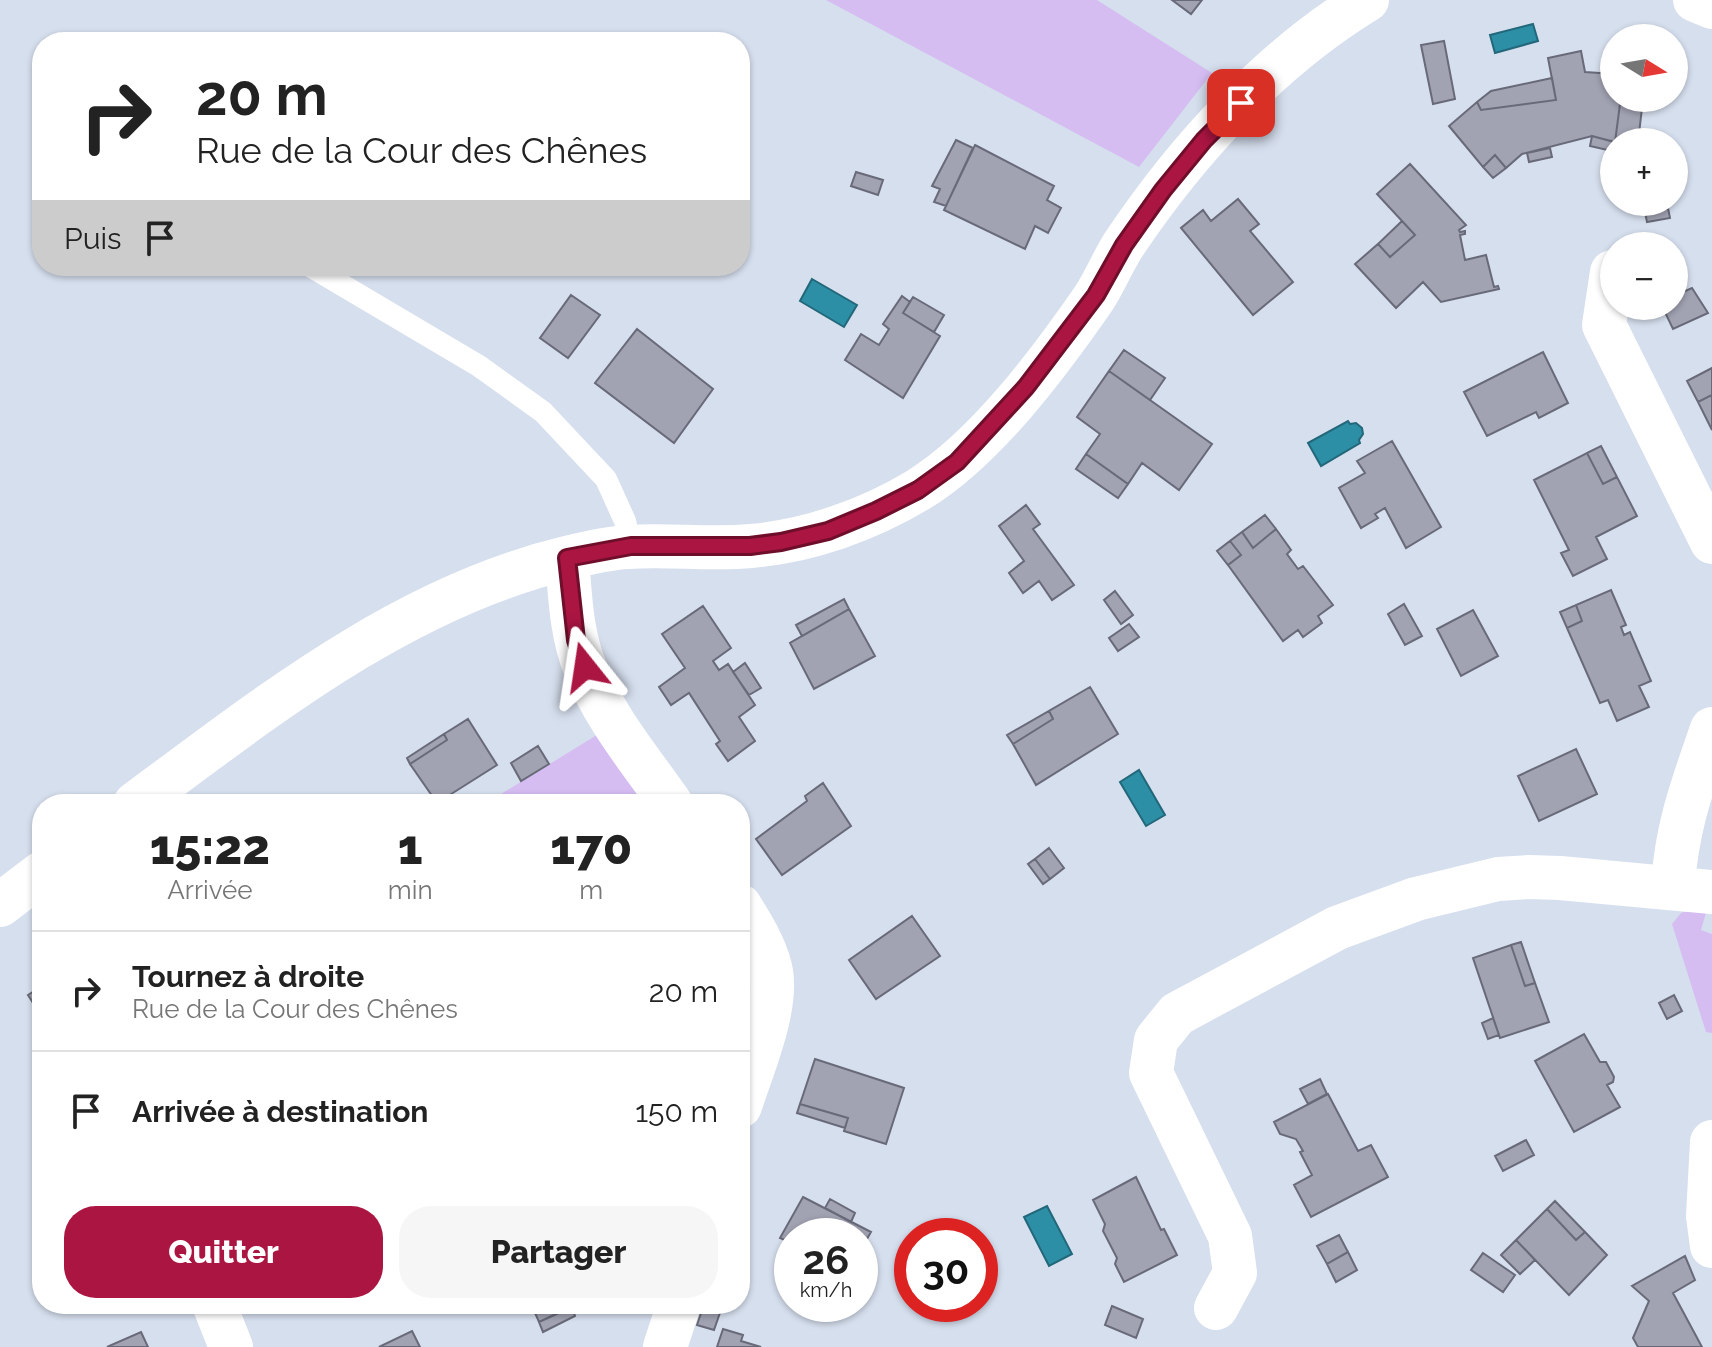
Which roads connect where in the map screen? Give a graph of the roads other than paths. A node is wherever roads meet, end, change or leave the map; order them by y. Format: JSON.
{"nodes":[{"id":1,"x":1367,"y":0,"type":"edge"},
{"id":2,"x":1695,"y":0,"type":"edge"},
{"id":3,"x":1712,"y":7,"type":"edge"},
{"id":4,"x":327,"y":276,"type":"edge"},
{"id":5,"x":1605,"y":320,"type":"edge"},
{"id":6,"x":1712,"y":542,"type":"edge"},
{"id":7,"x":631,"y":546,"type":"junction"},
{"id":8,"x":567,"y":558,"type":"junction"},
{"id":9,"x":1712,"y":729,"type":"edge"},
{"id":10,"x":149,"y":794,"type":"edge"},
{"id":11,"x":664,"y":794,"type":"edge"},
{"id":12,"x":32,"y":881,"type":"edge"},
{"id":13,"x":1693,"y":889,"type":"edge"},
{"id":14,"x":0,"y":905,"type":"edge"},
{"id":15,"x":750,"y":922,"type":"edge"},
{"id":16,"x":750,"y":1074,"type":"edge"},
{"id":17,"x":1712,"y":1142,"type":"edge"},
{"id":18,"x":1712,"y":1246,"type":"edge"},
{"id":19,"x":1216,"y":1308,"type":"dead end"},
{"id":20,"x":218,"y":1314,"type":"edge"},
{"id":21,"x":676,"y":1314,"type":"edge"},
{"id":22,"x":231,"y":1347,"type":"edge"},
{"id":23,"x":665,"y":1347,"type":"edge"}],
"edges":[{"from":1,"to":7,"type":"street"},
{"from":2,"to":3,"type":"street"},
{"from":4,"to":7,"type":"lane"},
{"from":5,"to":6,"type":"street"},
{"from":7,"to":8,"type":"street"},
{"from":8,"to":10,"type":"street"},
{"from":8,"to":11,"type":"street"},
{"from":9,"to":13,"type":"street"},
{"from":12,"to":14,"type":"street"},
{"from":13,"to":19,"type":"street"},
{"from":15,"to":16,"type":"street"},
{"from":17,"to":18,"type":"street"},
{"from":20,"to":22,"type":"street"},
{"from":21,"to":23,"type":"street"}]}
